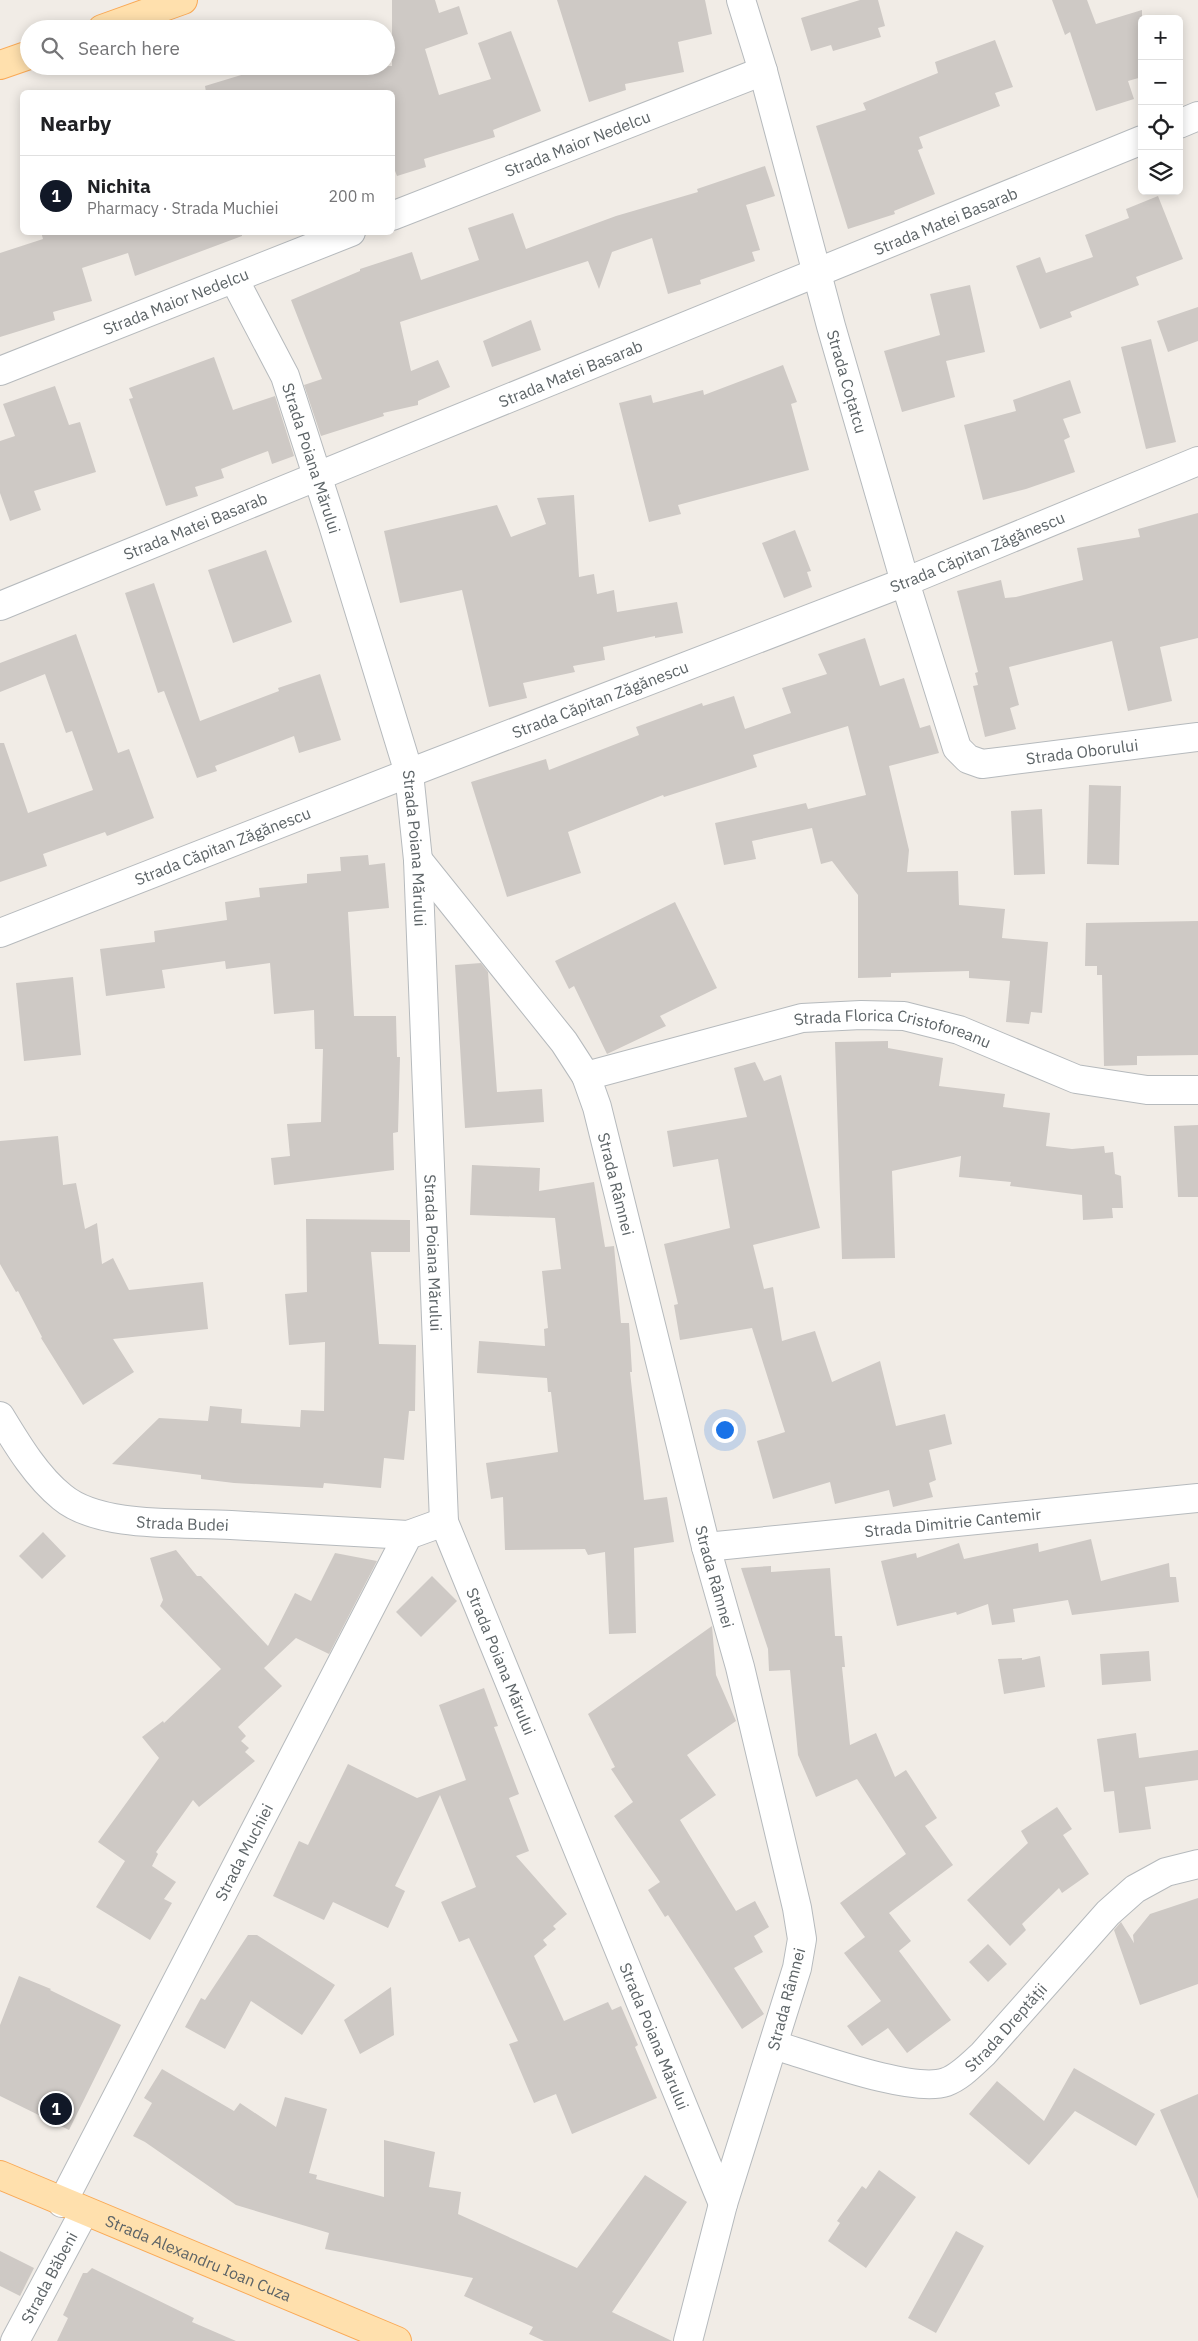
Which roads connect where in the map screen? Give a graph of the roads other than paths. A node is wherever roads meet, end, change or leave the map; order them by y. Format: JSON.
{"nodes":[{"id":1,"x":741,"y":0,"type":"edge"},
{"id":2,"x":175,"y":1,"type":"edge"},
{"id":3,"x":125,"y":20,"type":"edge"},
{"id":4,"x":20,"y":57,"type":"edge"},
{"id":5,"x":0,"y":65,"type":"edge"},
{"id":6,"x":763,"y":71,"type":"junction"},
{"id":7,"x":1198,"y":116,"type":"edge"},
{"id":8,"x":1183,"y":122,"type":"edge"},
{"id":9,"x":1138,"y":142,"type":"edge"},
{"id":10,"x":395,"y":215,"type":"edge"},
{"id":11,"x":344,"y":235,"type":"edge"},
{"id":12,"x":817,"y":275,"type":"junction"},
{"id":13,"x":234,"y":279,"type":"junction"},
{"id":14,"x":0,"y":371,"type":"edge"},
{"id":15,"x":1198,"y":460,"type":"edge"},
{"id":16,"x":316,"y":475,"type":"junction"},
{"id":17,"x":905,"y":582,"type":"junction"},
{"id":18,"x":0,"y":606,"type":"edge"},
{"id":19,"x":1198,"y":737,"type":"edge"},
{"id":20,"x":968,"y":759,"type":"joint"},
{"id":21,"x":409,"y":773,"type":"junction"},
{"id":22,"x":418,"y":860,"type":"junction"},
{"id":23,"x":0,"y":933,"type":"edge"},
{"id":24,"x":586,"y":1076,"type":"junction"},
{"id":25,"x":1198,"y":1090,"type":"edge"},
{"id":26,"x":0,"y":1416,"type":"edge"},
{"id":27,"x":1198,"y":1498,"type":"edge"},
{"id":28,"x":444,"y":1522,"type":"junction"},
{"id":29,"x":408,"y":1535,"type":"junction"},
{"id":30,"x":706,"y":1547,"type":"junction"},
{"id":31,"x":1198,"y":1864,"type":"edge"},
{"id":32,"x":774,"y":2045,"type":"junction"},
{"id":33,"x":0,"y":2175,"type":"edge"},
{"id":34,"x":723,"y":2204,"type":"junction"},
{"id":35,"x":73,"y":2208,"type":"junction"},
{"id":36,"x":14,"y":2341,"type":"edge"},
{"id":37,"x":397,"y":2341,"type":"edge"},
{"id":38,"x":688,"y":2341,"type":"edge"}],
"edges":[{"from":1,"to":6,"type":"street","name":"Strada Coțatcu"},
{"from":2,"to":3,"type":"main road"},
{"from":4,"to":5,"type":"main road"},
{"from":6,"to":10,"type":"street","name":"Strada Maior Nedelcu"},
{"from":6,"to":12,"type":"street","name":"Strada Coțatcu"},
{"from":7,"to":8,"type":"street"},
{"from":9,"to":12,"type":"street","name":"Strada Matei Basarab"},
{"from":11,"to":13,"type":"street","name":"Strada Maior Nedelcu"},
{"from":12,"to":16,"type":"street","name":"Strada Matei Basarab"},
{"from":12,"to":17,"type":"street","name":"Strada Coțatcu"},
{"from":13,"to":14,"type":"street","name":"Strada Maior Nedelcu"},
{"from":13,"to":16,"type":"street","name":"Strada Poiana Mărului"},
{"from":15,"to":17,"type":"street","name":"Strada Căpitan Zăgănescu"},
{"from":16,"to":18,"type":"street","name":"Strada Matei Basarab"},
{"from":16,"to":21,"type":"street","name":"Strada Poiana Mărului"},
{"from":17,"to":20,"type":"street","name":"Strada Coțatcu"},
{"from":17,"to":21,"type":"street","name":"Strada Căpitan Zăgănescu"},
{"from":19,"to":20,"type":"street","name":"Strada Oborului"},
{"from":21,"to":22,"type":"street","name":"Strada Poiana Mărului"},
{"from":21,"to":23,"type":"street","name":"Strada Căpitan Zăgănescu"},
{"from":22,"to":24,"type":"street","name":"Strada Râmnei"},
{"from":22,"to":28,"type":"street","name":"Strada Poiana Mărului"},
{"from":24,"to":25,"type":"street","name":"Strada Florica Cristoforeanu"},
{"from":24,"to":30,"type":"street","name":"Strada Râmnei"},
{"from":26,"to":29,"type":"street","name":"Strada Budei"},
{"from":27,"to":30,"type":"street","name":"Strada Dimitrie Cantemir"},
{"from":28,"to":29,"type":"street"},
{"from":28,"to":34,"type":"street","name":"Strada Poiana Mărului"},
{"from":29,"to":35,"type":"street","name":"Strada Muchiei"},
{"from":30,"to":32,"type":"street","name":"Strada Râmnei"},
{"from":31,"to":32,"type":"street","name":"Strada Dreptății"},
{"from":32,"to":34,"type":"street","name":"Strada Râmnei"},
{"from":33,"to":35,"type":"main road","name":"Strada Alexandru Ioan Cuza"},
{"from":34,"to":38,"type":"street","name":"Strada Râmnei"},
{"from":35,"to":36,"type":"street","name":"Strada Băbeni"},
{"from":35,"to":37,"type":"main road","name":"Strada Alexandru Ioan Cuza"}]}
